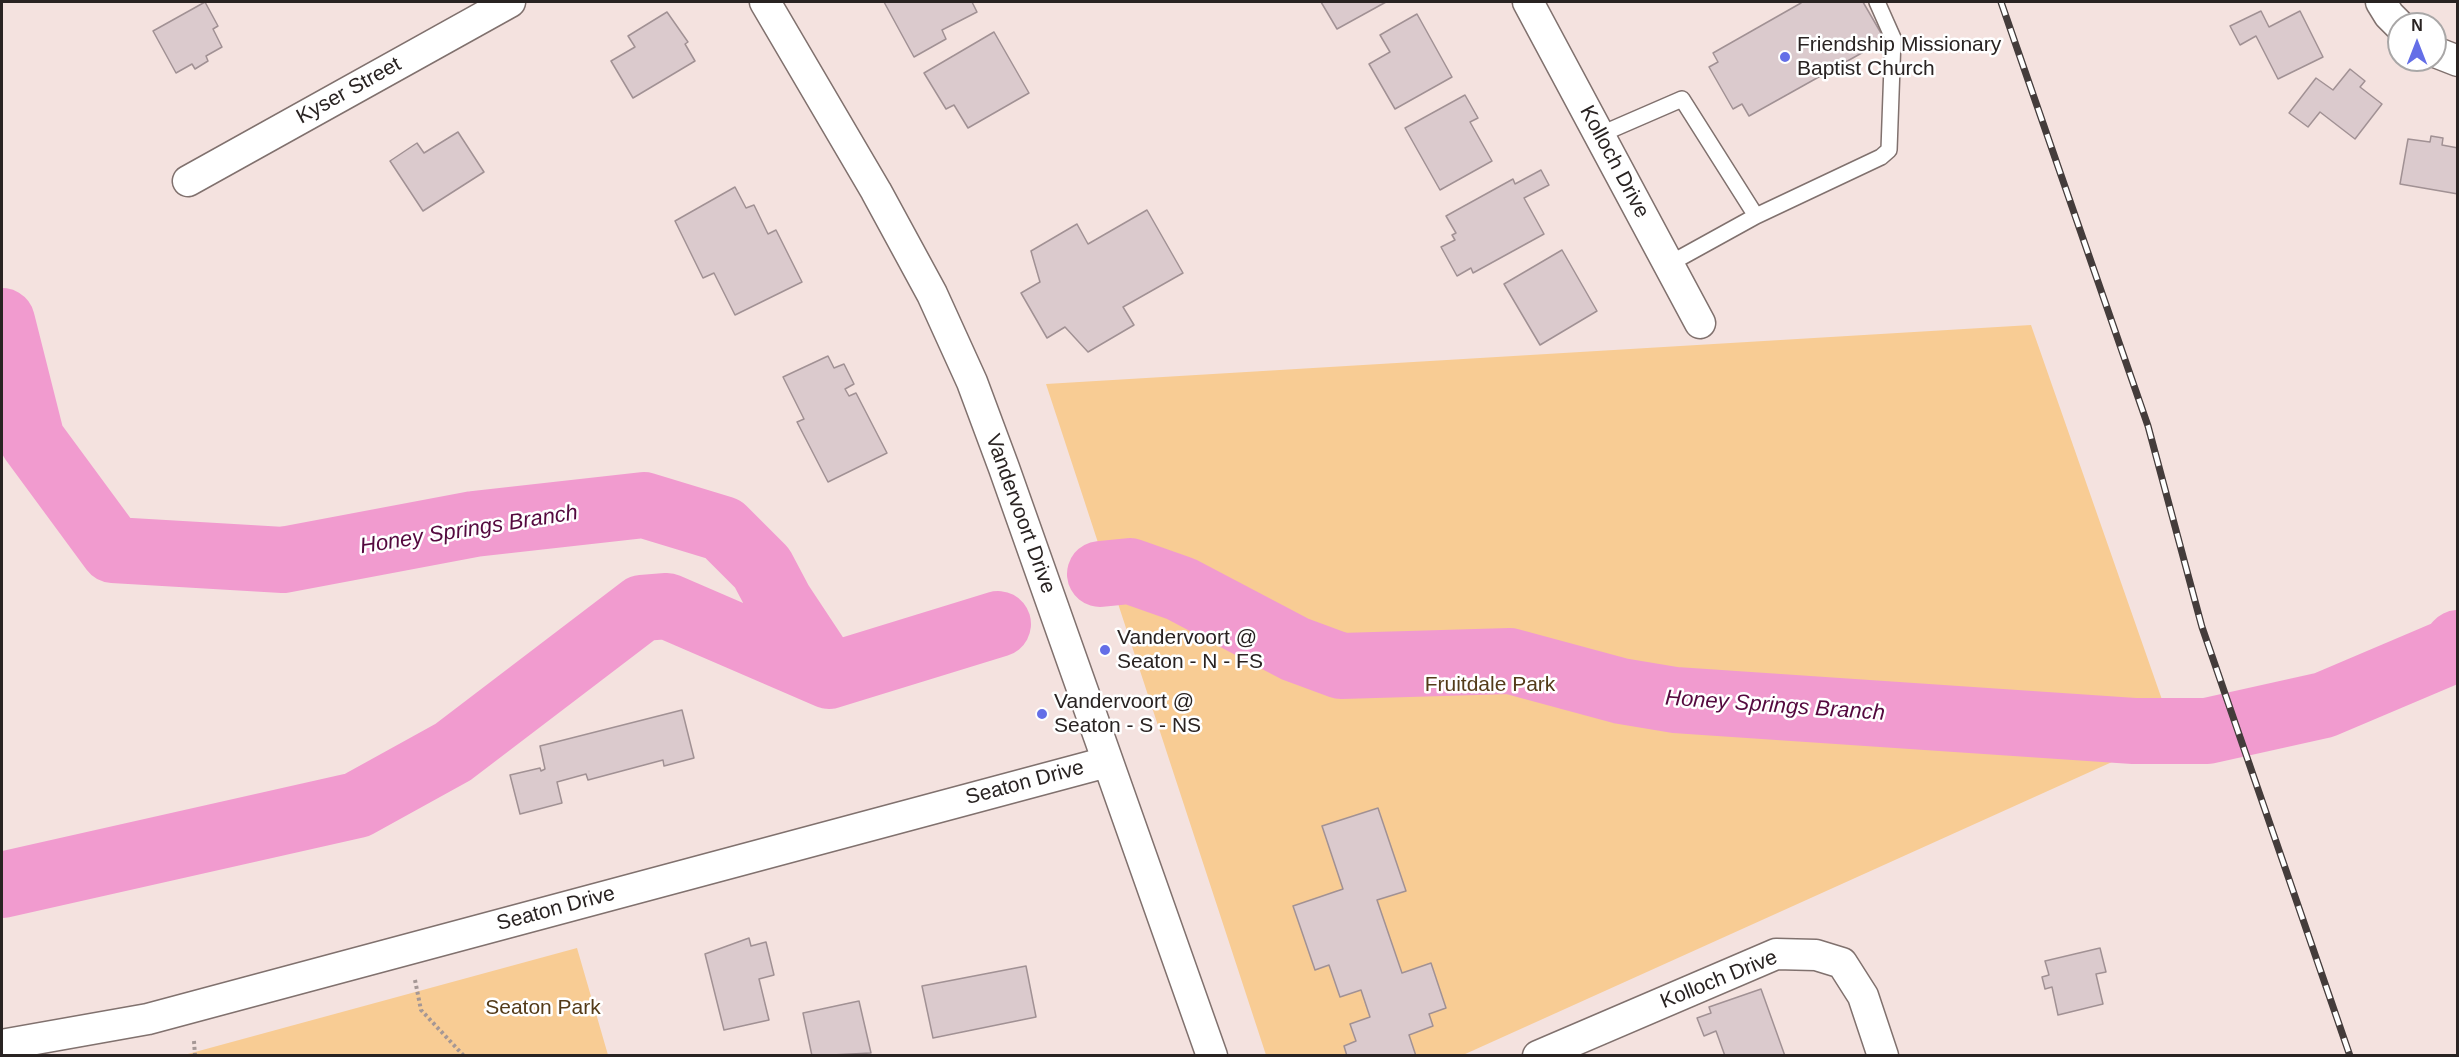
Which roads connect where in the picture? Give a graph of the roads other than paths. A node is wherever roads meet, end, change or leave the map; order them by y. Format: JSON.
{"nodes":[{"id":1,"x":510,"y":2,"type":"edge"},
{"id":2,"x":765,"y":2,"type":"edge"},
{"id":3,"x":1528,"y":2,"type":"edge"},
{"id":4,"x":1877,"y":2,"type":"edge"},
{"id":5,"x":1599,"y":135,"type":"junction"},
{"id":6,"x":188,"y":181,"type":"dead end"},
{"id":7,"x":1756,"y":216,"type":"junction"},
{"id":8,"x":1669,"y":264,"type":"junction"},
{"id":9,"x":1700,"y":323,"type":"dead end"},
{"id":10,"x":1107,"y":762,"type":"junction"},
{"id":11,"x":2,"y":1045,"type":"edge"},
{"id":12,"x":1212,"y":1056,"type":"edge"},
{"id":13,"x":1538,"y":1056,"type":"edge"},
{"id":14,"x":1883,"y":1056,"type":"edge"}],
"edges":[{"from":1,"to":6,"type":"street","name":"Kyser Street"},
{"from":2,"to":10,"type":"street","name":"Vandervoort Drive"},
{"from":3,"to":5,"type":"street","name":"Kolloch Drive"},
{"from":4,"to":7,"type":"lane"},
{"from":5,"to":7,"type":"lane"},
{"from":5,"to":8,"type":"street","name":"Kolloch Drive"},
{"from":7,"to":8,"type":"lane"},
{"from":8,"to":9,"type":"street","name":"Kolloch Drive"},
{"from":10,"to":11,"type":"street","name":"Seaton Drive"},
{"from":10,"to":12,"type":"street","name":"Vandervoort Drive"},
{"from":13,"to":14,"type":"street","name":"Kolloch Drive"}]}
